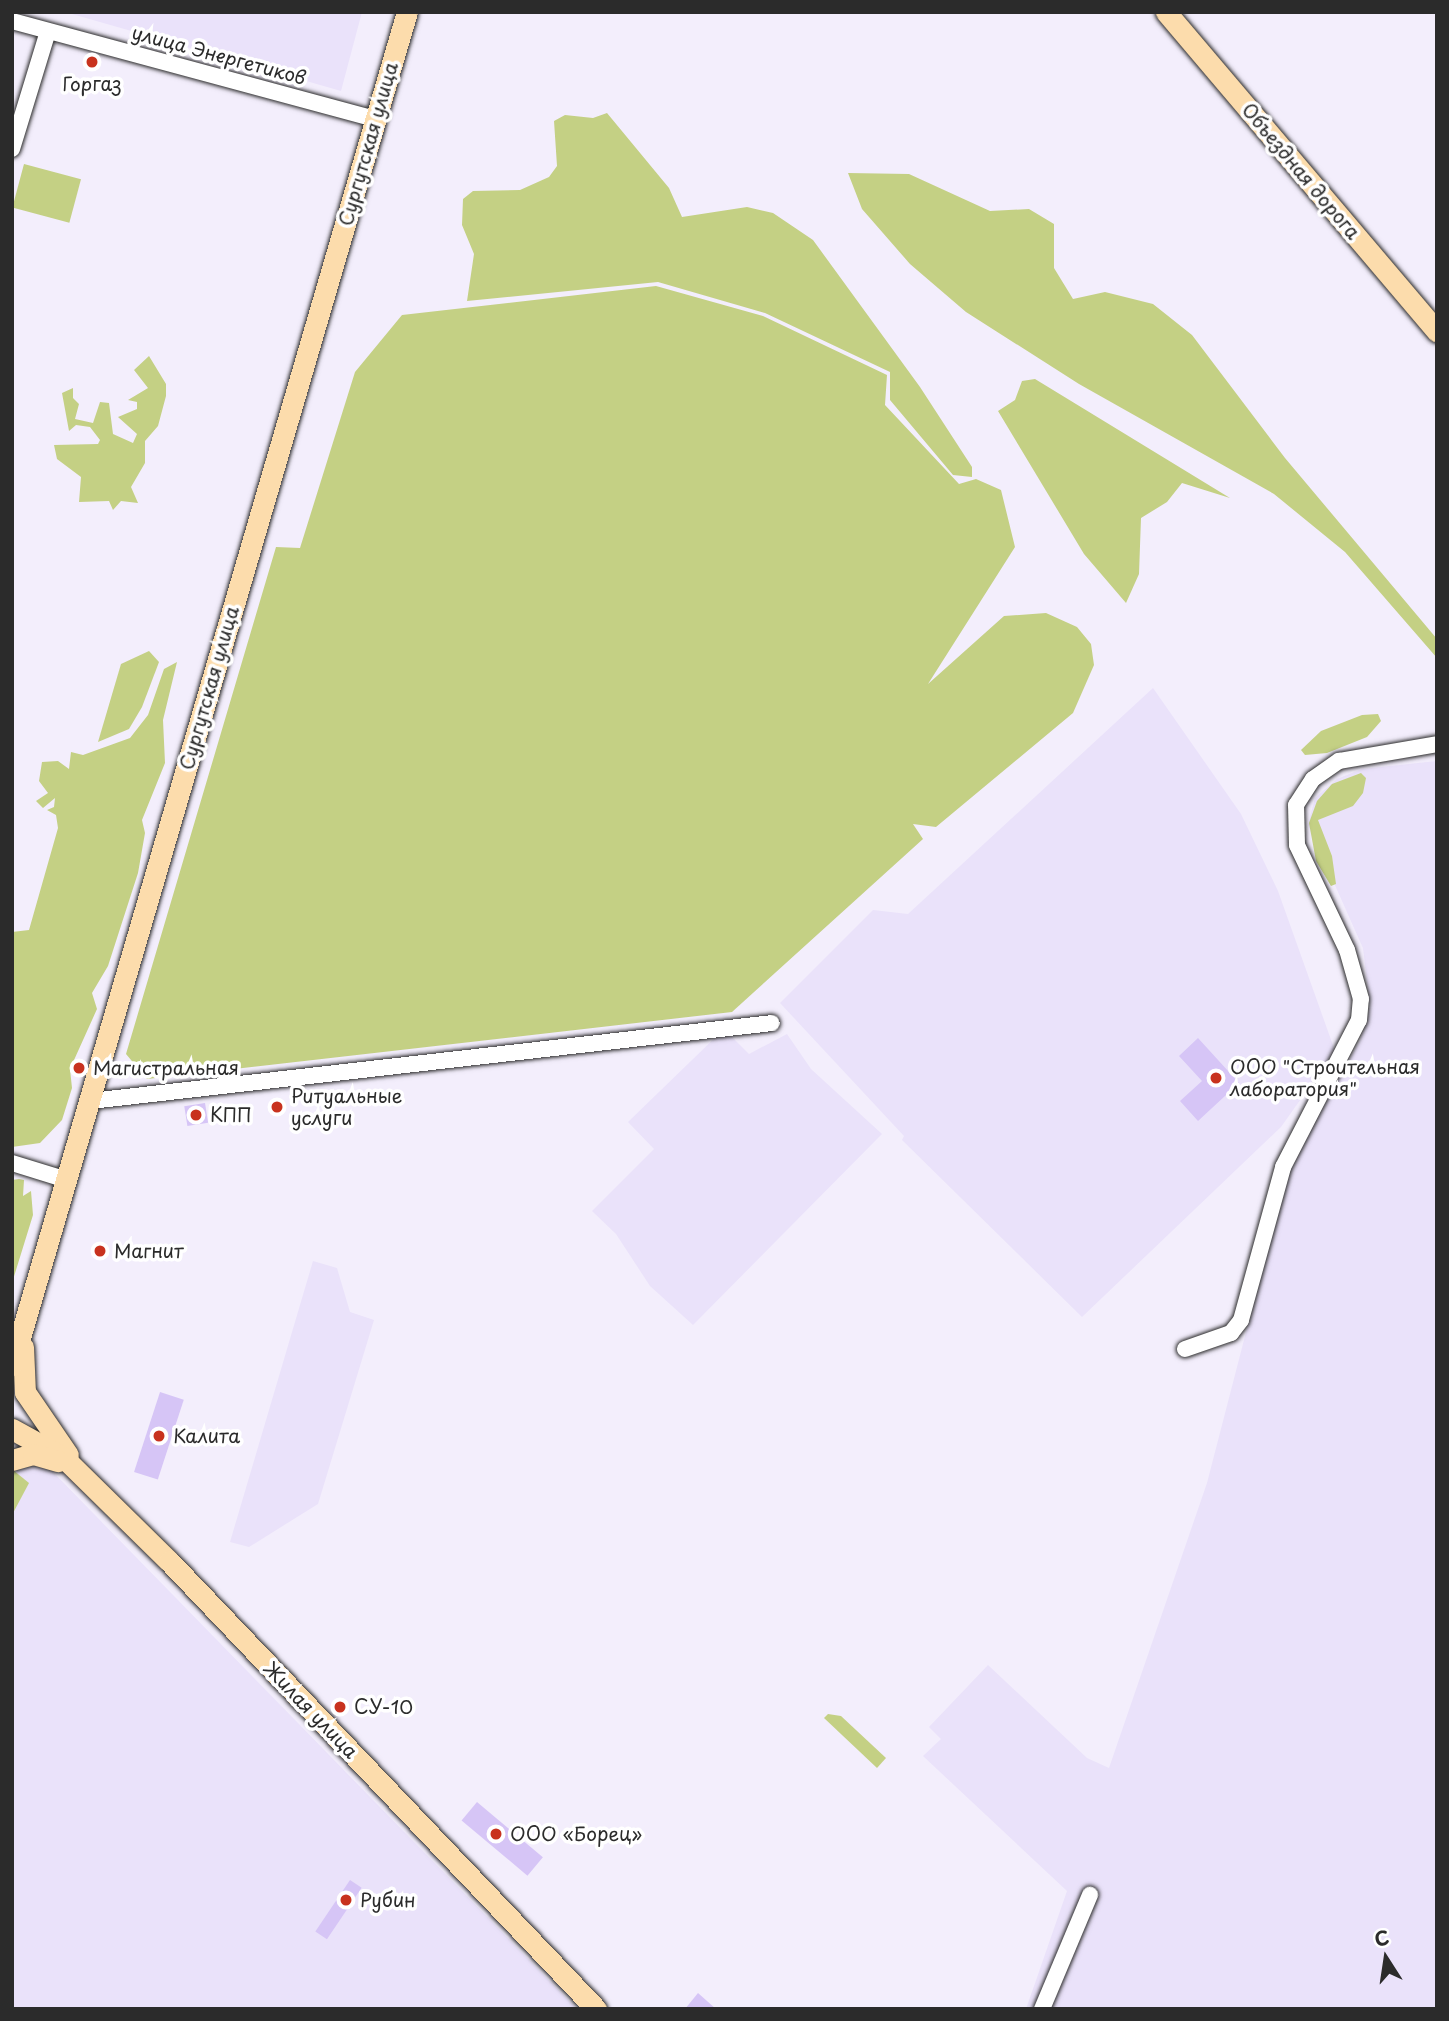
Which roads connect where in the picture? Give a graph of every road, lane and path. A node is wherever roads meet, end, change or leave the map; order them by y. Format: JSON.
{"nodes":[{"id":1,"x":407,"y":12,"type":"edge"},
{"id":2,"x":1166,"y":12,"type":"edge"},
{"id":3,"x":12,"y":21,"type":"edge"},
{"id":4,"x":48,"y":31,"type":"junction"},
{"id":5,"x":375,"y":119,"type":"junction"},
{"id":6,"x":12,"y":149,"type":"edge"},
{"id":7,"x":1437,"y":331,"type":"edge"},
{"id":8,"x":1437,"y":744,"type":"edge"},
{"id":9,"x":772,"y":1023,"type":"dead end"},
{"id":10,"x":91,"y":1101,"type":"junction"},
{"id":11,"x":12,"y":1163,"type":"edge"},
{"id":12,"x":67,"y":1180,"type":"junction"},
{"id":13,"x":24,"y":1327,"type":"junction"},
{"id":14,"x":1185,"y":1349,"type":"dead end"},
{"id":15,"x":12,"y":1365,"type":"edge"},
{"id":16,"x":12,"y":1429,"type":"edge"},
{"id":17,"x":12,"y":1460,"type":"edge"},
{"id":18,"x":78,"y":1472,"type":"junction"},
{"id":19,"x":1090,"y":1895,"type":"dead end"},
{"id":20,"x":596,"y":2009,"type":"edge"},
{"id":21,"x":1042,"y":2009,"type":"edge"}],
"edges":[{"from":1,"to":5,"type":"main road","name":"Сургутская улица"},
{"from":2,"to":7,"type":"main road","name":"Объездная дорога"},
{"from":3,"to":4,"type":"street","name":"улица Энергетиков"},
{"from":4,"to":5,"type":"street","name":"улица Энергетиков"},
{"from":4,"to":6,"type":"street"},
{"from":5,"to":10,"type":"main road","name":"Сургутская улица"},
{"from":8,"to":14,"type":"street"},
{"from":9,"to":10,"type":"street"},
{"from":10,"to":12,"type":"main road","name":"Сургутская улица"},
{"from":11,"to":12,"type":"street"},
{"from":12,"to":13,"type":"main road","name":"Сургутская улица"},
{"from":13,"to":15,"type":"main road","name":"Сургутская улица"},
{"from":13,"to":18,"type":"main road"},
{"from":16,"to":18,"type":"main road","name":"Жилая улица"},
{"from":17,"to":18,"type":"main road"},
{"from":18,"to":20,"type":"main road","name":"Жилая улица"},
{"from":19,"to":21,"type":"street"}]}
